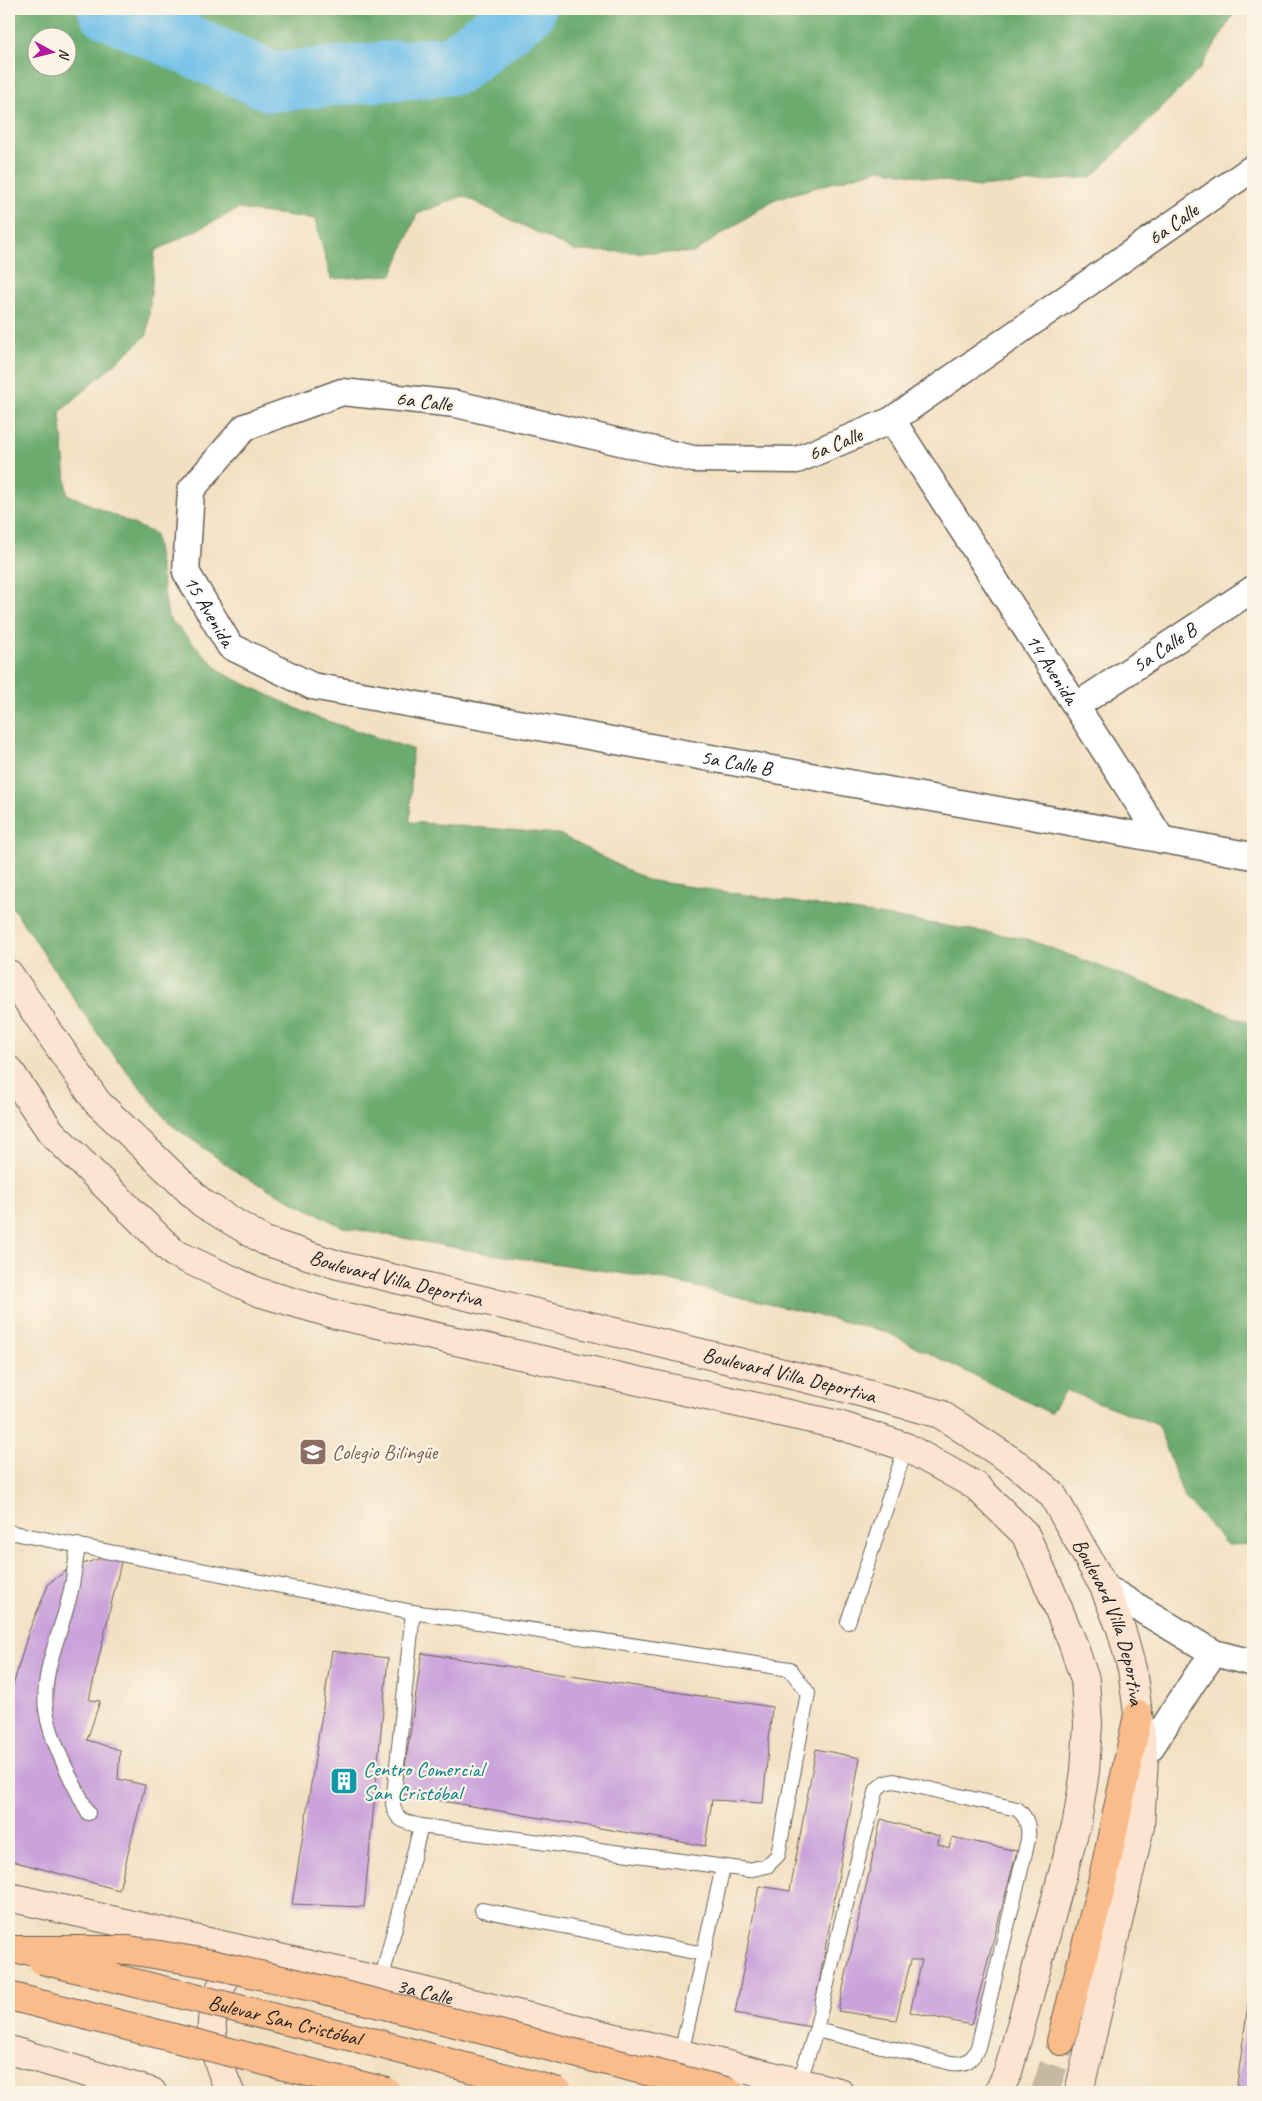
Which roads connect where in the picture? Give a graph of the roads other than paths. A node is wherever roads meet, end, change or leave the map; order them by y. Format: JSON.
{"nodes":[{"id":1,"x":1253,"y":168,"type":"edge"},
{"id":2,"x":342,"y":392,"type":"joint"},
{"id":3,"x":892,"y":420,"type":"junction"},
{"id":4,"x":1253,"y":590,"type":"edge"},
{"id":5,"x":312,"y":686,"type":"joint"},
{"id":6,"x":1076,"y":706,"type":"junction"},
{"id":7,"x":1162,"y":840,"type":"junction"},
{"id":8,"x":1253,"y":856,"type":"edge"},
{"id":9,"x":9,"y":974,"type":"edge"},
{"id":10,"x":9,"y":1070,"type":"edge"},
{"id":11,"x":716,"y":1356,"type":"junction"},
{"id":12,"x":705,"y":1395,"type":"junction"},
{"id":13,"x":906,"y":1447,"type":"junction"},
{"id":14,"x":9,"y":1532,"type":"edge"},
{"id":15,"x":78,"y":1545,"type":"junction"},
{"id":16,"x":1104,"y":1587,"type":"junction"},
{"id":17,"x":413,"y":1612,"type":"junction"},
{"id":18,"x":848,"y":1622,"type":"dead end"},
{"id":19,"x":1214,"y":1653,"type":"junction"},
{"id":20,"x":1253,"y":1663,"type":"edge"},
{"id":21,"x":1138,"y":1715,"type":"junction"},
{"id":22,"x":1144,"y":1758,"type":"junction"},
{"id":23,"x":88,"y":1813,"type":"dead end"},
{"id":24,"x":421,"y":1826,"type":"junction"},
{"id":25,"x":723,"y":1867,"type":"junction"},
{"id":26,"x":9,"y":1897,"type":"edge"},
{"id":27,"x":482,"y":1910,"type":"dead end"},
{"id":28,"x":9,"y":1951,"type":"edge"},
{"id":29,"x":256,"y":1952,"type":"junction"},
{"id":30,"x":704,"y":1954,"type":"junction"},
{"id":31,"x":381,"y":1981,"type":"junction"},
{"id":32,"x":9,"y":1996,"type":"edge"},
{"id":33,"x":816,"y":2030,"type":"junction"},
{"id":34,"x":1061,"y":2041,"type":"tunnel mouth"},
{"id":35,"x":9,"y":2050,"type":"edge"},
{"id":36,"x":681,"y":2054,"type":"junction"},
{"id":37,"x":799,"y":2083,"type":"junction"},
{"id":38,"x":378,"y":2091,"type":"edge"},
{"id":39,"x":152,"y":2092,"type":"edge"},
{"id":40,"x":230,"y":2092,"type":"edge"},
{"id":41,"x":559,"y":2092,"type":"edge"},
{"id":42,"x":730,"y":2092,"type":"edge"},
{"id":43,"x":839,"y":2092,"type":"edge"},
{"id":44,"x":997,"y":2092,"type":"edge"},
{"id":45,"x":1079,"y":2092,"type":"edge"}],
"edges":[{"from":1,"to":3,"type":"street","name":"6a Calle"},
{"from":2,"to":3,"type":"street","name":"6a Calle"},
{"from":2,"to":5,"type":"street","name":"15 Avenida"},
{"from":3,"to":6,"type":"street","name":"14 Avenida"},
{"from":4,"to":6,"type":"street","name":"5a Calle B"},
{"from":5,"to":7,"type":"street","name":"5a Calle B"},
{"from":6,"to":7,"type":"street","name":"14 Avenida"},
{"from":7,"to":8,"type":"street"},
{"from":9,"to":11,"type":"main road","name":"Boulevard Villa Deportiva"},
{"from":10,"to":12,"type":"main road","name":"Boulevard Villa Deportiva"},
{"from":11,"to":12,"type":"main road"},
{"from":11,"to":16,"type":"main road","name":"Boulevard Villa Deportiva"},
{"from":12,"to":13,"type":"main road","name":"Boulevard Villa Deportiva"},
{"from":13,"to":18,"type":"lane"},
{"from":13,"to":44,"type":"main road","name":"Boulevard Villa Deportiva"},
{"from":14,"to":15,"type":"lane"},
{"from":15,"to":17,"type":"lane"},
{"from":15,"to":23,"type":"lane"},
{"from":16,"to":19,"type":"street"},
{"from":16,"to":21,"type":"main road","name":"Boulevard Villa Deportiva"},
{"from":17,"to":24,"type":"lane"},
{"from":17,"to":25,"type":"lane"},
{"from":19,"to":20,"type":"street"},
{"from":19,"to":22,"type":"street"},
{"from":21,"to":22,"type":"main road","name":"Boulevard Villa Deportiva"},
{"from":21,"to":34,"type":"main road"},
{"from":22,"to":45,"type":"main road","name":"Boulevard Villa Deportiva"},
{"from":24,"to":25,"type":"lane"},
{"from":24,"to":31,"type":"lane"},
{"from":25,"to":30,"type":"lane"},
{"from":26,"to":29,"type":"main road","name":"3a Calle"},
{"from":27,"to":30,"type":"lane"},
{"from":28,"to":41,"type":"main road","name":"Bulevar San Cristóbal","bridge":true},
{"from":28,"to":42,"type":"main road","bridge":true},
{"from":29,"to":31,"type":"main road","name":"3a Calle"},
{"from":29,"to":40,"type":"main road"},
{"from":30,"to":36,"type":"lane"},
{"from":31,"to":36,"type":"main road","name":"3a Calle"},
{"from":32,"to":38,"type":"main road","name":"Bulevar San Cristóbal","bridge":true},
{"from":33,"to":33,"type":"lane"},
{"from":33,"to":37,"type":"lane"},
{"from":35,"to":39,"type":"main road"},
{"from":36,"to":37,"type":"main road","name":"3a Calle"},
{"from":37,"to":43,"type":"main road","name":"3a Calle"}]}
